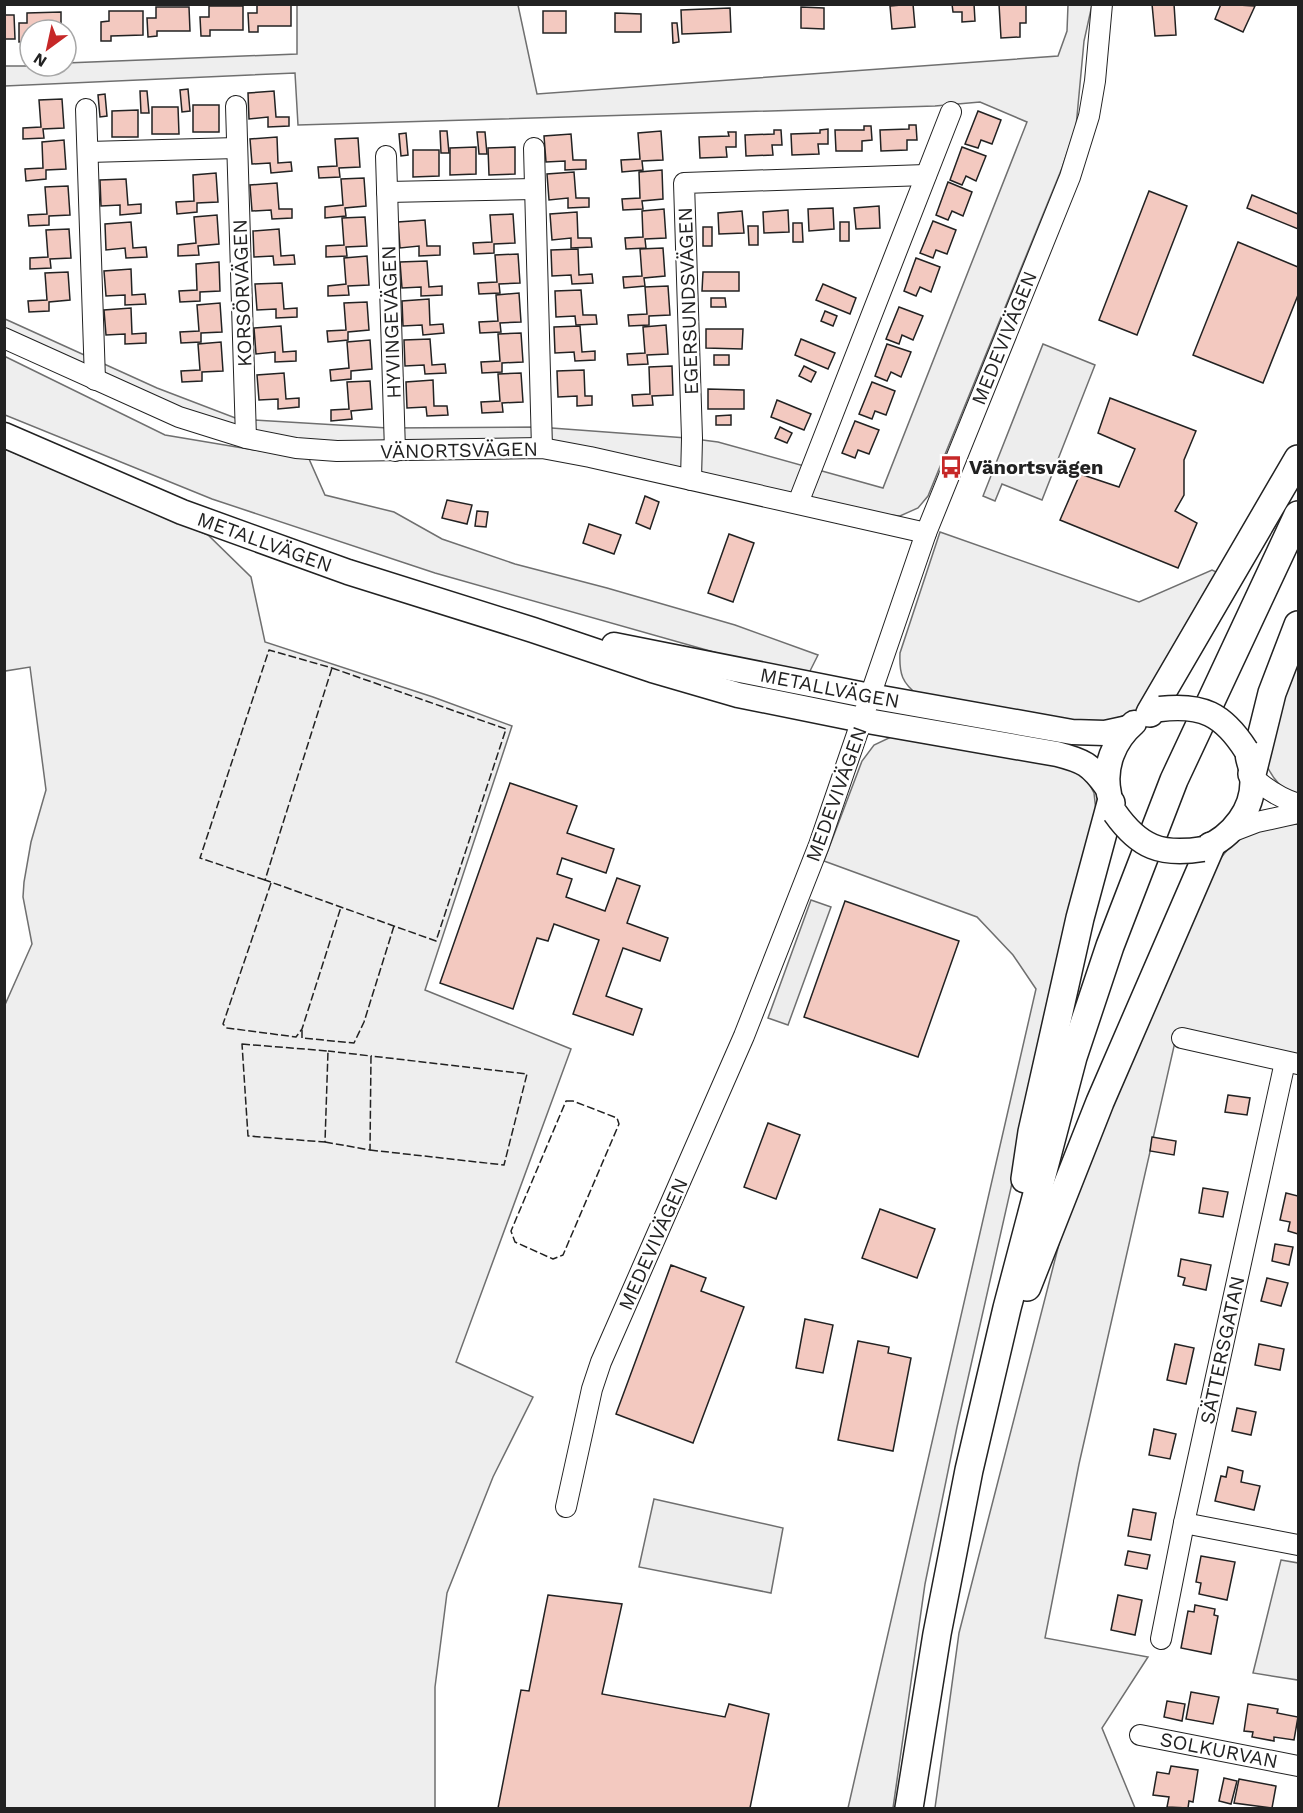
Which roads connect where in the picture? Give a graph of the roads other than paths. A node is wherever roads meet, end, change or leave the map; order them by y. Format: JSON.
{"nodes":[{"id":1,"x":1102,"y":4,"type":"edge"},
{"id":2,"x":236,"y":106,"type":"dead end"},
{"id":3,"x":86,"y":109,"type":"dead end"},
{"id":4,"x":951,"y":112,"type":"dead end"},
{"id":5,"x":237,"y":148,"type":"junction"},
{"id":6,"x":534,"y":148,"type":"dead end"},
{"id":7,"x":88,"y":152,"type":"junction"},
{"id":8,"x":386,"y":156,"type":"dead end"},
{"id":9,"x":926,"y":175,"type":"junction"},
{"id":10,"x":535,"y":189,"type":"junction"},
{"id":11,"x":387,"y":192,"type":"junction"},
{"id":12,"x":4,"y":338,"type":"edge"},
{"id":13,"x":96,"y":380,"type":"junction"},
{"id":14,"x":4,"y":435,"type":"edge"},
{"id":15,"x":246,"y":438,"type":"junction"},
{"id":16,"x":542,"y":448,"type":"junction"},
{"id":17,"x":395,"y":451,"type":"junction"},
{"id":18,"x":1299,"y":459,"type":"edge"},
{"id":19,"x":691,"y":480,"type":"junction"},
{"id":20,"x":798,"y":503,"type":"junction"},
{"id":21,"x":1299,"y":515,"type":"edge"},
{"id":22,"x":926,"y":533,"type":"junction"},
{"id":23,"x":1299,"y":544,"type":"edge"},
{"id":24,"x":1299,"y":625,"type":"edge"},
{"id":25,"x":533,"y":630,"type":"junction"},
{"id":26,"x":870,"y":696,"type":"junction"},
{"id":27,"x":1146,"y":717,"type":"junction"},
{"id":28,"x":862,"y":720,"type":"junction"},
{"id":29,"x":1250,"y":767,"type":"junction"},
{"id":30,"x":1111,"y":801,"type":"junction"},
{"id":31,"x":1299,"y":804,"type":"edge"},
{"id":32,"x":1299,"y":813,"type":"edge"},
{"id":33,"x":1215,"y":842,"type":"junction"},
{"id":34,"x":1182,"y":1038,"type":"dead end"},
{"id":35,"x":1292,"y":1063,"type":"edge"},
{"id":36,"x":1012,"y":1311,"type":"junction"},
{"id":37,"x":566,"y":1507,"type":"dead end"},
{"id":38,"x":1184,"y":1522,"type":"junction"},
{"id":39,"x":1299,"y":1545,"type":"edge"},
{"id":40,"x":1161,"y":1639,"type":"dead end"},
{"id":41,"x":1140,"y":1735,"type":"dead end"},
{"id":42,"x":1299,"y":1766,"type":"edge"},
{"id":43,"x":909,"y":1809,"type":"edge"},
{"id":44,"x":921,"y":1809,"type":"edge"}],
"edges":[{"from":1,"to":22,"type":"street","name":"MEDEVIVÄGEN"},
{"from":2,"to":5,"type":"street","name":"KORSÖRVÄGEN"},
{"from":3,"to":7,"type":"street"},
{"from":4,"to":9,"type":"street"},
{"from":5,"to":7,"type":"street"},
{"from":5,"to":15,"type":"street","name":"KORSÖRVÄGEN"},
{"from":6,"to":10,"type":"street"},
{"from":7,"to":13,"type":"street"},
{"from":8,"to":11,"type":"street","name":"HYVINGEVÄGEN"},
{"from":9,"to":19,"type":"street","name":"EGERSUNDSVÄGEN"},
{"from":9,"to":20,"type":"street"},
{"from":10,"to":11,"type":"street"},
{"from":10,"to":16,"type":"street"},
{"from":11,"to":17,"type":"street","name":"HYVINGEVÄGEN"},
{"from":12,"to":13,"type":"street","name":"VÄNORTSVÄGEN"},
{"from":13,"to":15,"type":"street","name":"VÄNORTSVÄGEN"},
{"from":14,"to":25,"type":"main road","name":"METALLVÄGEN"},
{"from":15,"to":17,"type":"street","name":"VÄNORTSVÄGEN"},
{"from":16,"to":17,"type":"street","name":"VÄNORTSVÄGEN"},
{"from":16,"to":19,"type":"street","name":"VÄNORTSVÄGEN"},
{"from":18,"to":27,"type":"highway"},
{"from":19,"to":20,"type":"street","name":"VÄNORTSVÄGEN"},
{"from":20,"to":22,"type":"street","name":"VÄNORTSVÄGEN"},
{"from":21,"to":36,"type":"highway"},
{"from":22,"to":26,"type":"street","name":"MEDEVIVÄGEN"},
{"from":23,"to":36,"type":"highway"},
{"from":24,"to":29,"type":"highway"},
{"from":25,"to":26,"type":"main road","name":"METALLVÄGEN"},
{"from":25,"to":28,"type":"main road","name":"METALLVÄGEN"},
{"from":26,"to":27,"type":"main road","name":"METALLVÄGEN"},
{"from":26,"to":28,"type":"street","name":"MEDEVIVÄGEN"},
{"from":27,"to":29,"type":"main road","bridge":true},
{"from":27,"to":30,"type":"main road"},
{"from":28,"to":30,"type":"main road","name":"METALLVÄGEN"},
{"from":28,"to":37,"type":"street","name":"MEDEVIVÄGEN"},
{"from":29,"to":31,"type":"street"},
{"from":29,"to":33,"type":"main road"},
{"from":30,"to":33,"type":"main road","bridge":true},
{"from":30,"to":36,"type":"highway"},
{"from":32,"to":33,"type":"street"},
{"from":33,"to":36,"type":"highway"},
{"from":34,"to":35,"type":"street"},
{"from":35,"to":38,"type":"street","name":"SÄTTERSGATAN"},
{"from":36,"to":43,"type":"highway"},
{"from":36,"to":44,"type":"highway"},
{"from":38,"to":39,"type":"street"},
{"from":38,"to":40,"type":"street","name":"SÄTTERSGATAN"},
{"from":41,"to":42,"type":"street","name":"SOLKURVAN"}]}
